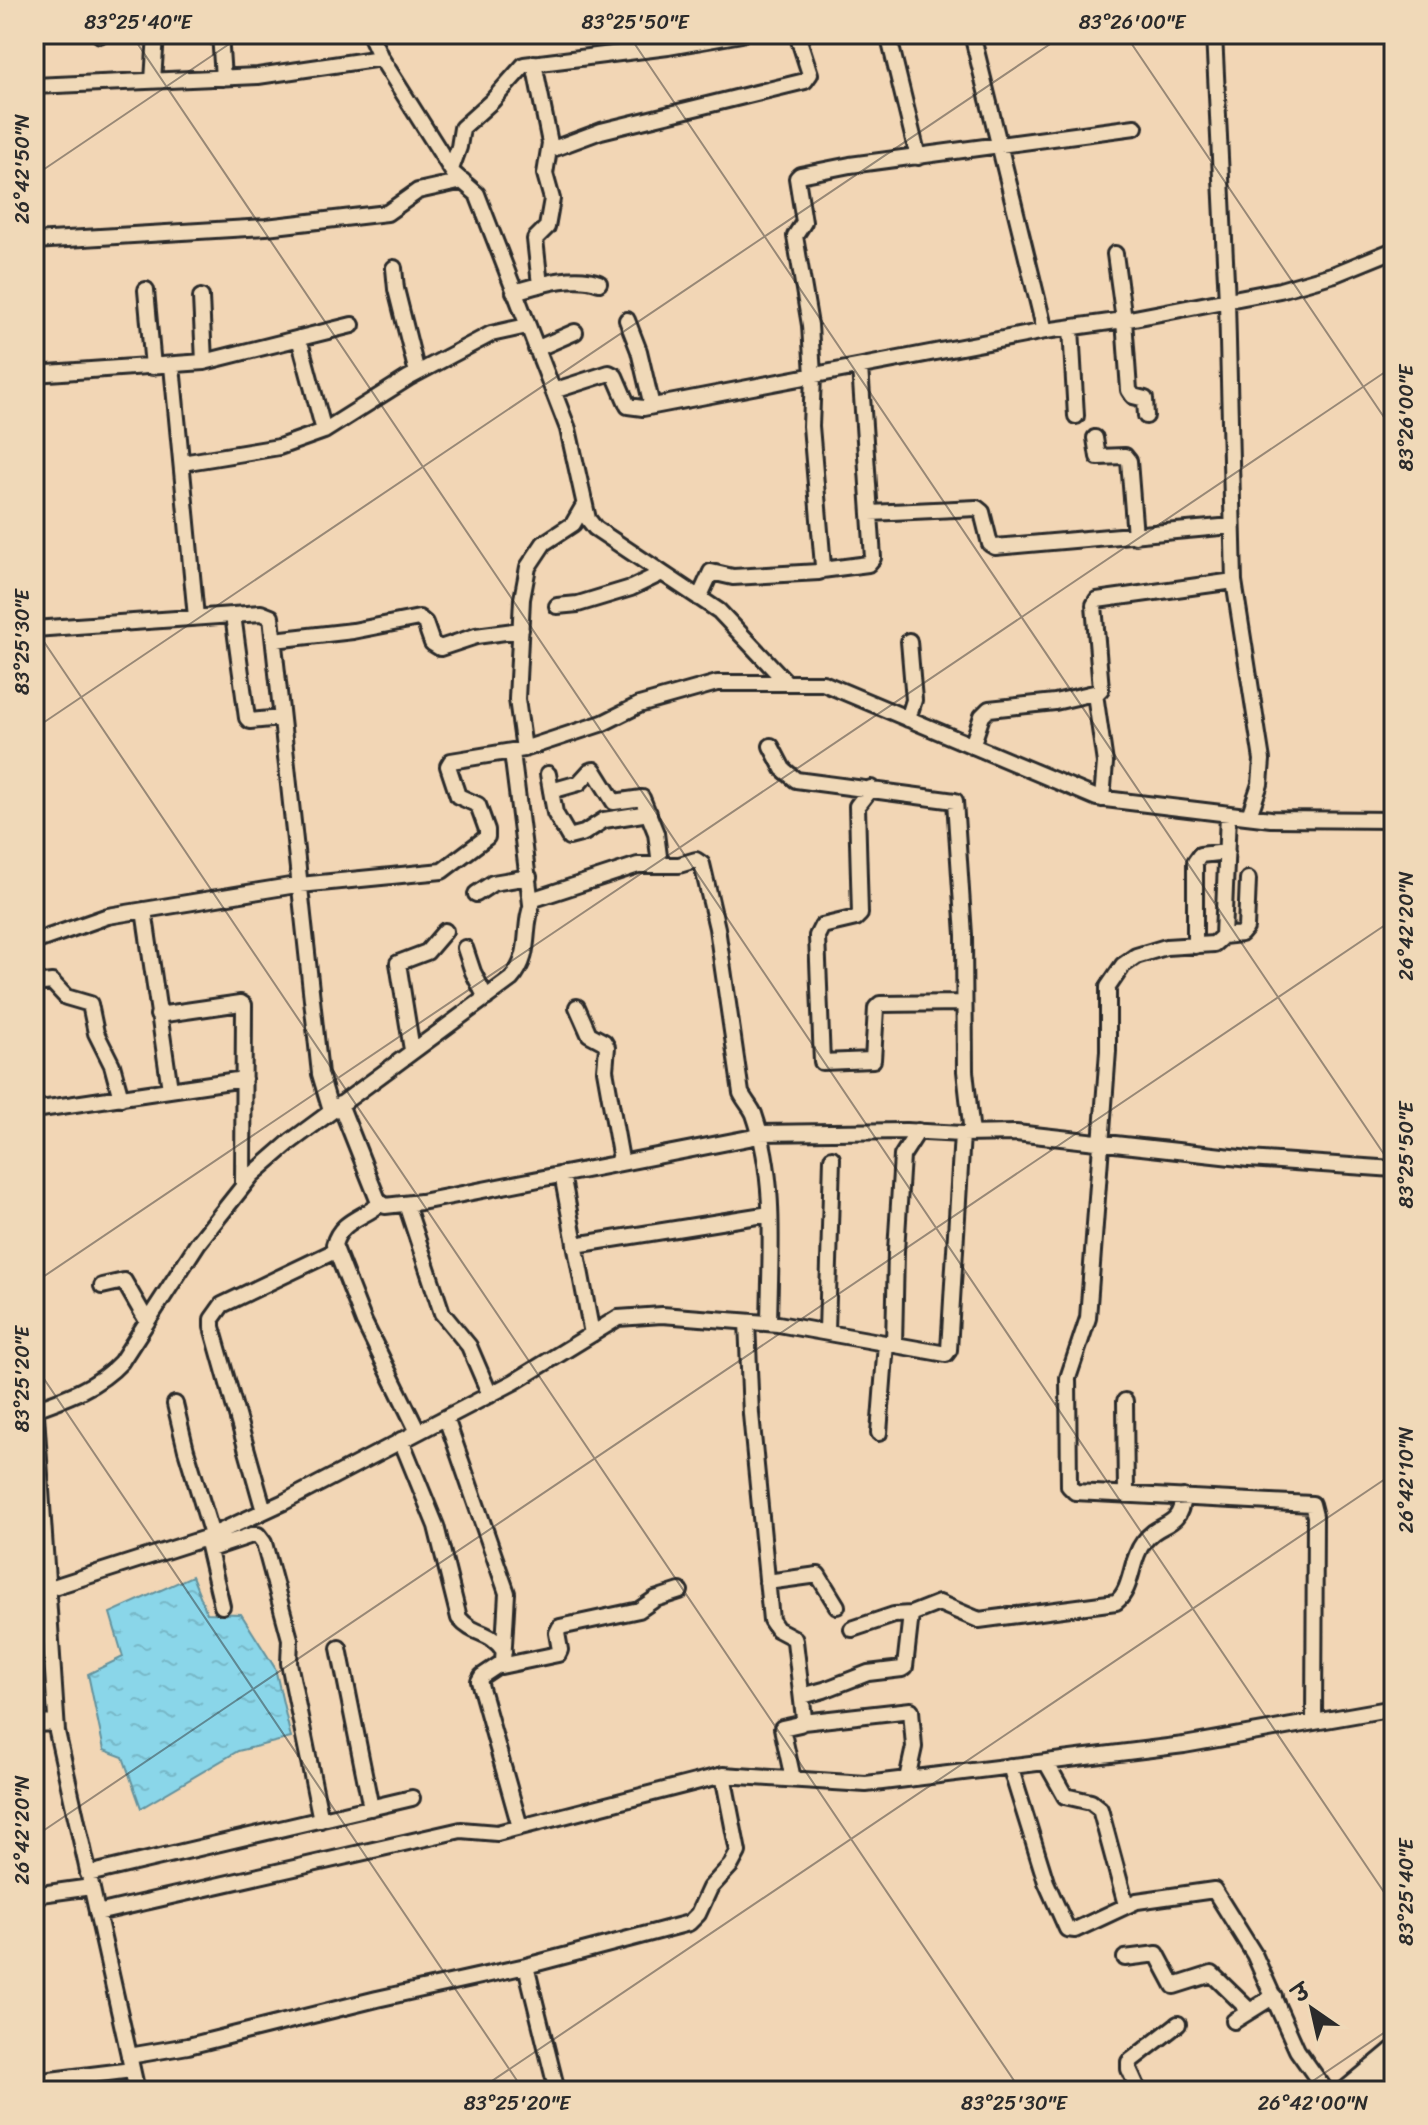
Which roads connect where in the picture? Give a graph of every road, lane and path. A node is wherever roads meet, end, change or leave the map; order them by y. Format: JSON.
{"nodes":[{"id":1,"x":156,"y":34,"type":"edge"},
{"id":2,"x":220,"y":34,"type":"edge"},
{"id":3,"x":370,"y":34,"type":"edge"},
{"id":4,"x":742,"y":34,"type":"edge"},
{"id":5,"x":797,"y":34,"type":"edge"},
{"id":6,"x":888,"y":34,"type":"edge"},
{"id":7,"x":972,"y":34,"type":"edge"},
{"id":8,"x":1214,"y":34,"type":"edge"},
{"id":9,"x":667,"y":41,"type":"edge"},
{"id":10,"x":381,"y":58,"type":"junction"},
{"id":11,"x":534,"y":63,"type":"junction"},
{"id":12,"x":223,"y":78,"type":"junction"},
{"id":13,"x":153,"y":81,"type":"junction"},
{"id":14,"x":34,"y":86,"type":"edge"},
{"id":15,"x":1135,"y":127,"type":"dead end"},
{"id":16,"x":999,"y":147,"type":"junction"},
{"id":17,"x":550,"y":150,"type":"junction"},
{"id":18,"x":918,"y":157,"type":"junction"},
{"id":19,"x":451,"y":169,"type":"junction"},
{"id":20,"x":463,"y":181,"type":"junction"},
{"id":21,"x":34,"y":241,"type":"edge"},
{"id":22,"x":1115,"y":254,"type":"dead end"},
{"id":23,"x":1393,"y":255,"type":"edge"},
{"id":24,"x":394,"y":268,"type":"dead end"},
{"id":25,"x":599,"y":283,"type":"dead end"},
{"id":26,"x":540,"y":285,"type":"junction"},
{"id":27,"x":146,"y":290,"type":"dead end"},
{"id":28,"x":514,"y":292,"type":"junction"},
{"id":29,"x":201,"y":297,"type":"dead end"},
{"id":30,"x":1227,"y":301,"type":"junction"},
{"id":31,"x":627,"y":320,"type":"dead end"},
{"id":32,"x":1124,"y":320,"type":"junction"},
{"id":33,"x":352,"y":325,"type":"dead end"},
{"id":34,"x":527,"y":326,"type":"junction"},
{"id":35,"x":1071,"y":328,"type":"junction"},
{"id":36,"x":1045,"y":331,"type":"junction"},
{"id":37,"x":575,"y":332,"type":"dead end"},
{"id":38,"x":299,"y":338,"type":"junction"},
{"id":39,"x":536,"y":349,"type":"junction"},
{"id":40,"x":204,"y":362,"type":"junction"},
{"id":41,"x":172,"y":366,"type":"junction"},
{"id":42,"x":153,"y":367,"type":"junction"},
{"id":43,"x":860,"y":367,"type":"junction"},
{"id":44,"x":417,"y":373,"type":"junction"},
{"id":45,"x":34,"y":374,"type":"edge"},
{"id":46,"x":813,"y":376,"type":"junction"},
{"id":47,"x":553,"y":391,"type":"junction"},
{"id":48,"x":652,"y":406,"type":"junction"},
{"id":49,"x":1076,"y":416,"type":"dead end"},
{"id":50,"x":1146,"y":416,"type":"dead end"},
{"id":51,"x":324,"y":431,"type":"junction"},
{"id":52,"x":1095,"y":438,"type":"dead end"},
{"id":53,"x":182,"y":463,"type":"junction"},
{"id":54,"x":584,"y":505,"type":"junction"},
{"id":55,"x":870,"y":513,"type":"junction"},
{"id":56,"x":1232,"y":526,"type":"junction"},
{"id":57,"x":1135,"y":536,"type":"junction"},
{"id":58,"x":822,"y":570,"type":"junction"},
{"id":59,"x":662,"y":573,"type":"junction"},
{"id":60,"x":1234,"y":581,"type":"junction"},
{"id":61,"x":699,"y":598,"type":"junction"},
{"id":62,"x":557,"y":606,"type":"dead end"},
{"id":63,"x":233,"y":615,"type":"junction"},
{"id":64,"x":196,"y":617,"type":"junction"},
{"id":65,"x":34,"y":629,"type":"edge"},
{"id":66,"x":521,"y":630,"type":"junction"},
{"id":67,"x":274,"y":640,"type":"junction"},
{"id":68,"x":909,"y":641,"type":"dead end"},
{"id":69,"x":787,"y":683,"type":"junction"},
{"id":70,"x":1095,"y":694,"type":"junction"},
{"id":71,"x":281,"y":718,"type":"junction"},
{"id":72,"x":908,"y":719,"type":"junction"},
{"id":73,"x":771,"y":746,"type":"dead end"},
{"id":74,"x":972,"y":746,"type":"junction"},
{"id":75,"x":518,"y":750,"type":"junction"},
{"id":76,"x":548,"y":774,"type":"dead end"},
{"id":77,"x":871,"y":788,"type":"junction"},
{"id":78,"x":551,"y":791,"type":"junction"},
{"id":79,"x":1102,"y":799,"type":"junction"},
{"id":80,"x":649,"y":813,"type":"junction"},
{"id":81,"x":1228,"y":814,"type":"junction"},
{"id":82,"x":1249,"y":816,"type":"junction"},
{"id":83,"x":1394,"y":820,"type":"edge"},
{"id":84,"x":1227,"y":852,"type":"junction"},
{"id":85,"x":660,"y":864,"type":"junction"},
{"id":86,"x":529,"y":877,"type":"junction"},
{"id":87,"x":1248,"y":879,"type":"dead end"},
{"id":88,"x":300,"y":885,"type":"junction"},
{"id":89,"x":476,"y":894,"type":"dead end"},
{"id":90,"x":531,"y":904,"type":"junction"},
{"id":91,"x":144,"y":910,"type":"junction"},
{"id":92,"x":445,"y":931,"type":"dead end"},
{"id":93,"x":1223,"y":936,"type":"junction"},
{"id":94,"x":34,"y":942,"type":"edge"},
{"id":95,"x":1195,"y":946,"type":"junction"},
{"id":96,"x":465,"y":948,"type":"dead end"},
{"id":97,"x":34,"y":984,"type":"edge"},
{"id":98,"x":486,"y":998,"type":"junction"},
{"id":99,"x":963,"y":1003,"type":"junction"},
{"id":100,"x":577,"y":1007,"type":"dead end"},
{"id":101,"x":158,"y":1015,"type":"junction"},
{"id":102,"x":412,"y":1050,"type":"junction"},
{"id":103,"x":244,"y":1079,"type":"junction"},
{"id":104,"x":170,"y":1089,"type":"junction"},
{"id":105,"x":121,"y":1098,"type":"junction"},
{"id":106,"x":336,"y":1107,"type":"junction"},
{"id":107,"x":34,"y":1110,"type":"edge"},
{"id":108,"x":918,"y":1131,"type":"junction"},
{"id":109,"x":967,"y":1134,"type":"junction"},
{"id":110,"x":759,"y":1135,"type":"junction"},
{"id":111,"x":1102,"y":1143,"type":"junction"},
{"id":112,"x":832,"y":1158,"type":"dead end"},
{"id":113,"x":617,"y":1163,"type":"junction"},
{"id":114,"x":1394,"y":1169,"type":"edge"},
{"id":115,"x":562,"y":1174,"type":"junction"},
{"id":116,"x":243,"y":1185,"type":"junction"},
{"id":117,"x":380,"y":1204,"type":"junction"},
{"id":118,"x":406,"y":1204,"type":"junction"},
{"id":119,"x":770,"y":1214,"type":"junction"},
{"id":120,"x":575,"y":1245,"type":"junction"},
{"id":121,"x":335,"y":1251,"type":"junction"},
{"id":122,"x":102,"y":1286,"type":"dead end"},
{"id":123,"x":147,"y":1321,"type":"junction"},
{"id":124,"x":747,"y":1322,"type":"junction"},
{"id":125,"x":769,"y":1323,"type":"junction"},
{"id":126,"x":827,"y":1332,"type":"junction"},
{"id":127,"x":592,"y":1334,"type":"junction"},
{"id":128,"x":890,"y":1344,"type":"junction"},
{"id":129,"x":34,"y":1384,"type":"edge"},
{"id":130,"x":490,"y":1395,"type":"junction"},
{"id":131,"x":1125,"y":1401,"type":"dead end"},
{"id":132,"x":175,"y":1404,"type":"dead end"},
{"id":133,"x":446,"y":1418,"type":"junction"},
{"id":134,"x":35,"y":1419,"type":"edge"},
{"id":135,"x":418,"y":1432,"type":"junction"},
{"id":136,"x":879,"y":1433,"type":"dead end"},
{"id":137,"x":401,"y":1440,"type":"junction"},
{"id":138,"x":37,"y":1494,"type":"edge"},
{"id":139,"x":1126,"y":1495,"type":"junction"},
{"id":140,"x":1183,"y":1497,"type":"junction"},
{"id":141,"x":264,"y":1511,"type":"junction"},
{"id":142,"x":209,"y":1541,"type":"junction"},
{"id":143,"x":767,"y":1582,"type":"junction"},
{"id":144,"x":40,"y":1590,"type":"edge"},
{"id":145,"x":680,"y":1591,"type":"dead end"},
{"id":146,"x":222,"y":1606,"type":"dead end"},
{"id":147,"x":837,"y":1606,"type":"dead end"},
{"id":148,"x":911,"y":1614,"type":"junction"},
{"id":149,"x":852,"y":1629,"type":"dead end"},
{"id":150,"x":339,"y":1648,"type":"dead end"},
{"id":151,"x":503,"y":1658,"type":"junction"},
{"id":152,"x":802,"y":1696,"type":"junction"},
{"id":153,"x":1394,"y":1708,"type":"edge"},
{"id":154,"x":803,"y":1722,"type":"junction"},
{"id":155,"x":1314,"y":1722,"type":"junction"},
{"id":156,"x":56,"y":1723,"type":"junction"},
{"id":157,"x":34,"y":1724,"type":"edge"},
{"id":158,"x":1046,"y":1762,"type":"junction"},
{"id":159,"x":1010,"y":1766,"type":"junction"},
{"id":160,"x":723,"y":1775,"type":"junction"},
{"id":161,"x":793,"y":1779,"type":"junction"},
{"id":162,"x":907,"y":1779,"type":"junction"},
{"id":163,"x":412,"y":1798,"type":"dead end"},
{"id":164,"x":371,"y":1808,"type":"junction"},
{"id":165,"x":321,"y":1820,"type":"junction"},
{"id":166,"x":520,"y":1827,"type":"junction"},
{"id":167,"x":90,"y":1880,"type":"junction"},
{"id":168,"x":34,"y":1895,"type":"edge"},
{"id":169,"x":1126,"y":1905,"type":"junction"},
{"id":170,"x":97,"y":1913,"type":"junction"},
{"id":171,"x":1125,"y":1958,"type":"dead end"},
{"id":172,"x":526,"y":1966,"type":"junction"},
{"id":173,"x":1274,"y":1996,"type":"junction"},
{"id":174,"x":1254,"y":2009,"type":"junction"},
{"id":175,"x":1284,"y":2018,"type":"junction"},
{"id":176,"x":1234,"y":2021,"type":"dead end"},
{"id":177,"x":1178,"y":2024,"type":"dead end"},
{"id":178,"x":1394,"y":2051,"type":"edge"},
{"id":179,"x":131,"y":2063,"type":"junction"},
{"id":180,"x":1394,"y":2072,"type":"edge"},
{"id":181,"x":34,"y":2082,"type":"edge"},
{"id":182,"x":137,"y":2091,"type":"edge"},
{"id":183,"x":557,"y":2091,"type":"edge"},
{"id":184,"x":1139,"y":2091,"type":"edge"},
{"id":185,"x":1326,"y":2091,"type":"edge"},
{"id":186,"x":1346,"y":2091,"type":"edge"},
{"id":187,"x":1373,"y":2091,"type":"edge"}],
"edges":[{"from":1,"to":13,"type":"street"},
{"from":2,"to":12,"type":"street"},
{"from":3,"to":10,"type":"street"},
{"from":4,"to":9,"type":"street"},
{"from":5,"to":17,"type":"street"},
{"from":6,"to":18,"type":"street"},
{"from":7,"to":16,"type":"street"},
{"from":8,"to":30,"type":"street"},
{"from":9,"to":11,"type":"street"},
{"from":10,"to":12,"type":"street"},
{"from":10,"to":19,"type":"street"},
{"from":11,"to":17,"type":"street"},
{"from":11,"to":19,"type":"street"},
{"from":12,"to":13,"type":"street"},
{"from":13,"to":14,"type":"street"},
{"from":15,"to":16,"type":"street"},
{"from":16,"to":18,"type":"street"},
{"from":16,"to":36,"type":"street"},
{"from":17,"to":26,"type":"street"},
{"from":18,"to":46,"type":"street"},
{"from":19,"to":20,"type":"street"},
{"from":20,"to":21,"type":"street"},
{"from":20,"to":28,"type":"street"},
{"from":22,"to":32,"type":"street"},
{"from":23,"to":30,"type":"street"},
{"from":24,"to":44,"type":"street"},
{"from":25,"to":26,"type":"street"},
{"from":26,"to":28,"type":"street"},
{"from":27,"to":42,"type":"street"},
{"from":28,"to":34,"type":"street"},
{"from":29,"to":40,"type":"street"},
{"from":30,"to":32,"type":"street"},
{"from":30,"to":56,"type":"street"},
{"from":31,"to":48,"type":"street"},
{"from":32,"to":35,"type":"street"},
{"from":32,"to":50,"type":"street"},
{"from":33,"to":38,"type":"street"},
{"from":34,"to":39,"type":"street"},
{"from":34,"to":44,"type":"street"},
{"from":35,"to":36,"type":"street"},
{"from":35,"to":49,"type":"street"},
{"from":36,"to":43,"type":"street"},
{"from":37,"to":39,"type":"street"},
{"from":38,"to":40,"type":"street"},
{"from":38,"to":51,"type":"street"},
{"from":39,"to":47,"type":"street"},
{"from":40,"to":41,"type":"street"},
{"from":41,"to":42,"type":"street"},
{"from":41,"to":53,"type":"street"},
{"from":42,"to":45,"type":"street"},
{"from":43,"to":46,"type":"street"},
{"from":43,"to":55,"type":"street"},
{"from":44,"to":51,"type":"street"},
{"from":46,"to":48,"type":"street"},
{"from":46,"to":58,"type":"street"},
{"from":47,"to":48,"type":"street"},
{"from":47,"to":54,"type":"street"},
{"from":51,"to":53,"type":"street"},
{"from":52,"to":57,"type":"street"},
{"from":53,"to":64,"type":"street"},
{"from":54,"to":59,"type":"street"},
{"from":54,"to":66,"type":"street"},
{"from":55,"to":57,"type":"street"},
{"from":55,"to":58,"type":"street"},
{"from":56,"to":57,"type":"street"},
{"from":56,"to":60,"type":"street"},
{"from":58,"to":61,"type":"street"},
{"from":59,"to":61,"type":"street"},
{"from":59,"to":62,"type":"street"},
{"from":60,"to":70,"type":"street"},
{"from":60,"to":82,"type":"street"},
{"from":61,"to":69,"type":"street"},
{"from":63,"to":64,"type":"street"},
{"from":63,"to":67,"type":"street"},
{"from":63,"to":71,"type":"street"},
{"from":64,"to":65,"type":"street"},
{"from":66,"to":67,"type":"street"},
{"from":66,"to":75,"type":"street"},
{"from":67,"to":71,"type":"street"},
{"from":68,"to":72,"type":"street"},
{"from":69,"to":72,"type":"street"},
{"from":69,"to":75,"type":"street"},
{"from":70,"to":74,"type":"street"},
{"from":70,"to":79,"type":"street"},
{"from":71,"to":88,"type":"street"},
{"from":72,"to":74,"type":"street"},
{"from":73,"to":77,"type":"street"},
{"from":74,"to":79,"type":"street"},
{"from":75,"to":86,"type":"street"},
{"from":75,"to":88,"type":"street"},
{"from":76,"to":78,"type":"street"},
{"from":77,"to":99,"type":"street"},
{"from":77,"to":99,"type":"street"},
{"from":78,"to":80,"type":"street"},
{"from":78,"to":80,"type":"street"},
{"from":79,"to":81,"type":"street"},
{"from":80,"to":85,"type":"street"},
{"from":81,"to":82,"type":"street"},
{"from":81,"to":84,"type":"street"},
{"from":82,"to":83,"type":"street"},
{"from":84,"to":93,"type":"street"},
{"from":84,"to":95,"type":"street"},
{"from":85,"to":90,"type":"street"},
{"from":85,"to":110,"type":"street"},
{"from":86,"to":89,"type":"street"},
{"from":86,"to":90,"type":"street"},
{"from":87,"to":93,"type":"street"},
{"from":88,"to":91,"type":"street"},
{"from":88,"to":106,"type":"street"},
{"from":90,"to":98,"type":"street"},
{"from":91,"to":94,"type":"street"},
{"from":91,"to":101,"type":"street"},
{"from":92,"to":102,"type":"street"},
{"from":93,"to":95,"type":"street"},
{"from":95,"to":111,"type":"street"},
{"from":96,"to":98,"type":"street"},
{"from":97,"to":105,"type":"street"},
{"from":98,"to":102,"type":"street"},
{"from":99,"to":109,"type":"street"},
{"from":100,"to":113,"type":"street"},
{"from":101,"to":103,"type":"street"},
{"from":101,"to":104,"type":"street"},
{"from":102,"to":106,"type":"street"},
{"from":103,"to":104,"type":"street"},
{"from":103,"to":116,"type":"street"},
{"from":104,"to":105,"type":"street"},
{"from":105,"to":107,"type":"street"},
{"from":106,"to":116,"type":"street"},
{"from":106,"to":117,"type":"street"},
{"from":108,"to":109,"type":"street"},
{"from":108,"to":110,"type":"street"},
{"from":108,"to":128,"type":"street"},
{"from":109,"to":111,"type":"street"},
{"from":109,"to":128,"type":"street"},
{"from":110,"to":113,"type":"street"},
{"from":110,"to":119,"type":"street"},
{"from":111,"to":114,"type":"street"},
{"from":111,"to":139,"type":"street"},
{"from":112,"to":126,"type":"street"},
{"from":113,"to":115,"type":"street"},
{"from":115,"to":118,"type":"street"},
{"from":115,"to":120,"type":"street"},
{"from":116,"to":123,"type":"street"},
{"from":117,"to":118,"type":"street"},
{"from":117,"to":121,"type":"street"},
{"from":118,"to":130,"type":"street"},
{"from":119,"to":120,"type":"street"},
{"from":119,"to":125,"type":"street"},
{"from":120,"to":127,"type":"street"},
{"from":121,"to":135,"type":"street"},
{"from":121,"to":141,"type":"street"},
{"from":122,"to":123,"type":"street"},
{"from":123,"to":134,"type":"street"},
{"from":124,"to":125,"type":"street"},
{"from":124,"to":127,"type":"street"},
{"from":124,"to":143,"type":"street"},
{"from":125,"to":126,"type":"street"},
{"from":126,"to":128,"type":"street"},
{"from":127,"to":130,"type":"street"},
{"from":128,"to":136,"type":"street"},
{"from":129,"to":134,"type":"street"},
{"from":130,"to":133,"type":"street"},
{"from":131,"to":139,"type":"street"},
{"from":132,"to":142,"type":"street"},
{"from":133,"to":135,"type":"street"},
{"from":133,"to":151,"type":"street"},
{"from":134,"to":138,"type":"street"},
{"from":135,"to":137,"type":"street"},
{"from":137,"to":141,"type":"street"},
{"from":137,"to":151,"type":"street"},
{"from":138,"to":144,"type":"street"},
{"from":139,"to":140,"type":"street"},
{"from":140,"to":148,"type":"street"},
{"from":140,"to":155,"type":"street"},
{"from":141,"to":142,"type":"street"},
{"from":142,"to":144,"type":"street"},
{"from":142,"to":146,"type":"street"},
{"from":142,"to":165,"type":"street"},
{"from":143,"to":147,"type":"street"},
{"from":143,"to":152,"type":"street"},
{"from":144,"to":156,"type":"street"},
{"from":145,"to":151,"type":"street"},
{"from":148,"to":149,"type":"street"},
{"from":148,"to":152,"type":"street"},
{"from":150,"to":164,"type":"street"},
{"from":151,"to":166,"type":"street"},
{"from":152,"to":154,"type":"street"},
{"from":153,"to":155,"type":"street"},
{"from":154,"to":161,"type":"street"},
{"from":154,"to":162,"type":"street"},
{"from":155,"to":158,"type":"street"},
{"from":156,"to":157,"type":"street"},
{"from":156,"to":167,"type":"street"},
{"from":158,"to":159,"type":"street"},
{"from":158,"to":169,"type":"street"},
{"from":159,"to":162,"type":"street"},
{"from":159,"to":169,"type":"street"},
{"from":160,"to":161,"type":"street"},
{"from":160,"to":166,"type":"street"},
{"from":160,"to":172,"type":"street"},
{"from":161,"to":162,"type":"street"},
{"from":163,"to":164,"type":"street"},
{"from":164,"to":165,"type":"street"},
{"from":165,"to":167,"type":"street"},
{"from":166,"to":170,"type":"street"},
{"from":167,"to":168,"type":"street"},
{"from":167,"to":170,"type":"street"},
{"from":169,"to":173,"type":"street"},
{"from":170,"to":179,"type":"street"},
{"from":171,"to":174,"type":"street"},
{"from":172,"to":179,"type":"street"},
{"from":172,"to":183,"type":"street"},
{"from":173,"to":174,"type":"street"},
{"from":173,"to":175,"type":"street"},
{"from":174,"to":175,"type":"street"},
{"from":174,"to":176,"type":"street"},
{"from":175,"to":185,"type":"street"},
{"from":177,"to":184,"type":"street"},
{"from":178,"to":186,"type":"main road"},
{"from":179,"to":181,"type":"street"},
{"from":179,"to":182,"type":"street"},
{"from":180,"to":187,"type":"highway"}]}
